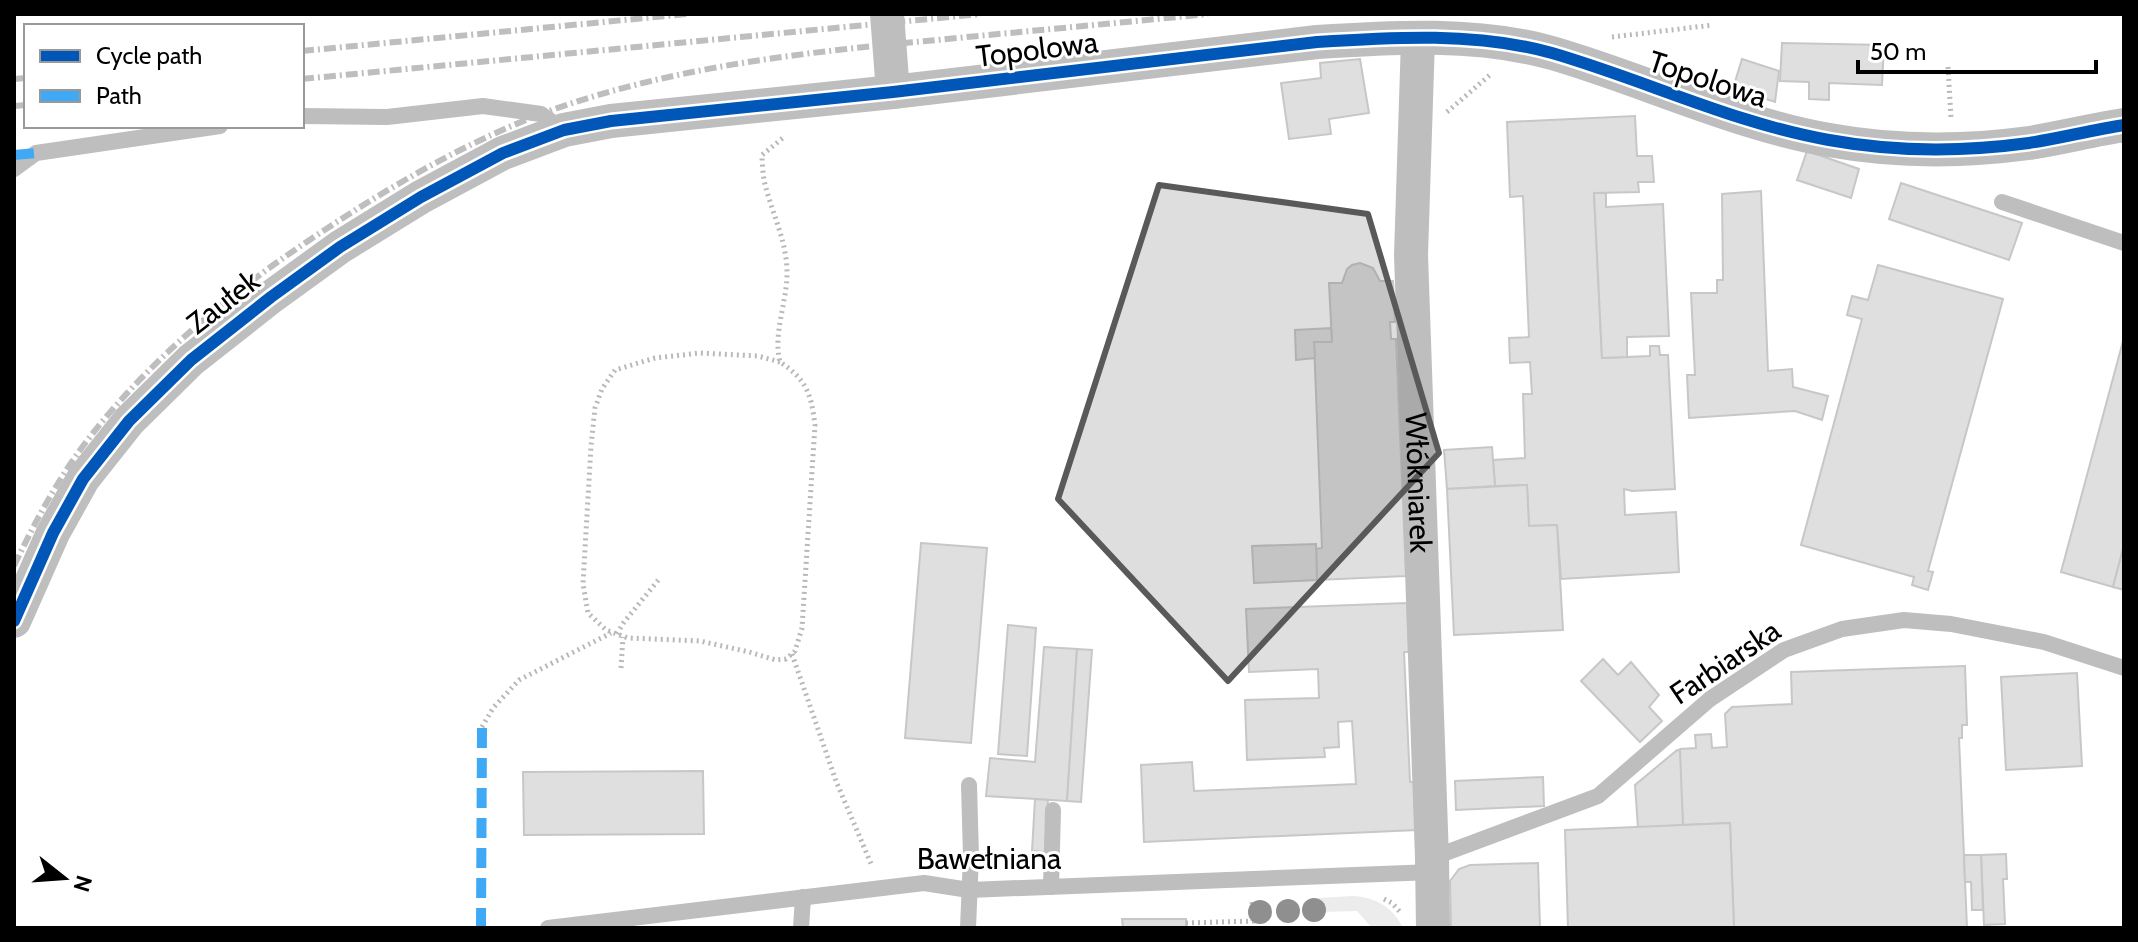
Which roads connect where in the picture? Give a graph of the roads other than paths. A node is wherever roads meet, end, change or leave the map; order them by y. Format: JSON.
{"nodes":[{"id":1,"x":887,"y":14,"type":"edge"},
{"id":2,"x":1418,"y":39,"type":"junction"},
{"id":3,"x":893,"y":92,"type":"junction"},
{"id":4,"x":304,"y":116,"type":"edge"},
{"id":5,"x":2124,"y":125,"type":"edge"},
{"id":6,"x":206,"y":128,"type":"edge"},
{"id":7,"x":564,"y":130,"type":"junction"},
{"id":8,"x":14,"y":169,"type":"edge"},
{"id":9,"x":2002,"y":202,"type":"dead end"},
{"id":10,"x":2124,"y":243,"type":"edge"},
{"id":11,"x":14,"y":621,"type":"edge"},
{"id":12,"x":2124,"y":668,"type":"edge"},
{"id":13,"x":969,"y":785,"type":"dead end"},
{"id":14,"x":1053,"y":810,"type":"dead end"},
{"id":15,"x":1433,"y":865,"type":"junction"},
{"id":16,"x":1051,"y":887,"type":"junction"},
{"id":17,"x":969,"y":890,"type":"junction"},
{"id":18,"x":803,"y":897,"type":"junction"},
{"id":19,"x":1419,"y":923,"type":"edge"},
{"id":20,"x":548,"y":928,"type":"edge"},
{"id":21,"x":801,"y":928,"type":"edge"},
{"id":22,"x":968,"y":928,"type":"edge"}],
"edges":[{"from":1,"to":3,"type":"street"},
{"from":2,"to":3,"type":"street","name":"Topolowa"},
{"from":2,"to":5,"type":"street","name":"Topolowa"},
{"from":2,"to":15,"type":"street","name":"Włókniarek"},
{"from":3,"to":7,"type":"street","name":"Topolowa"},
{"from":4,"to":7,"type":"lane"},
{"from":6,"to":8,"type":"lane"},
{"from":7,"to":11,"type":"street","name":"Zaułek"},
{"from":9,"to":10,"type":"lane"},
{"from":12,"to":15,"type":"lane","name":"Farbiarska"},
{"from":13,"to":17,"type":"lane"},
{"from":14,"to":16,"type":"lane"},
{"from":15,"to":16,"type":"lane","name":"Bawełniana"},
{"from":15,"to":19,"type":"street","name":"Włókniarek"},
{"from":16,"to":17,"type":"lane","name":"Bawełniana"},
{"from":17,"to":18,"type":"lane","name":"Bawełniana"},
{"from":17,"to":22,"type":"lane"},
{"from":18,"to":20,"type":"lane","name":"Bawełniana"},
{"from":18,"to":21,"type":"lane"}]}
